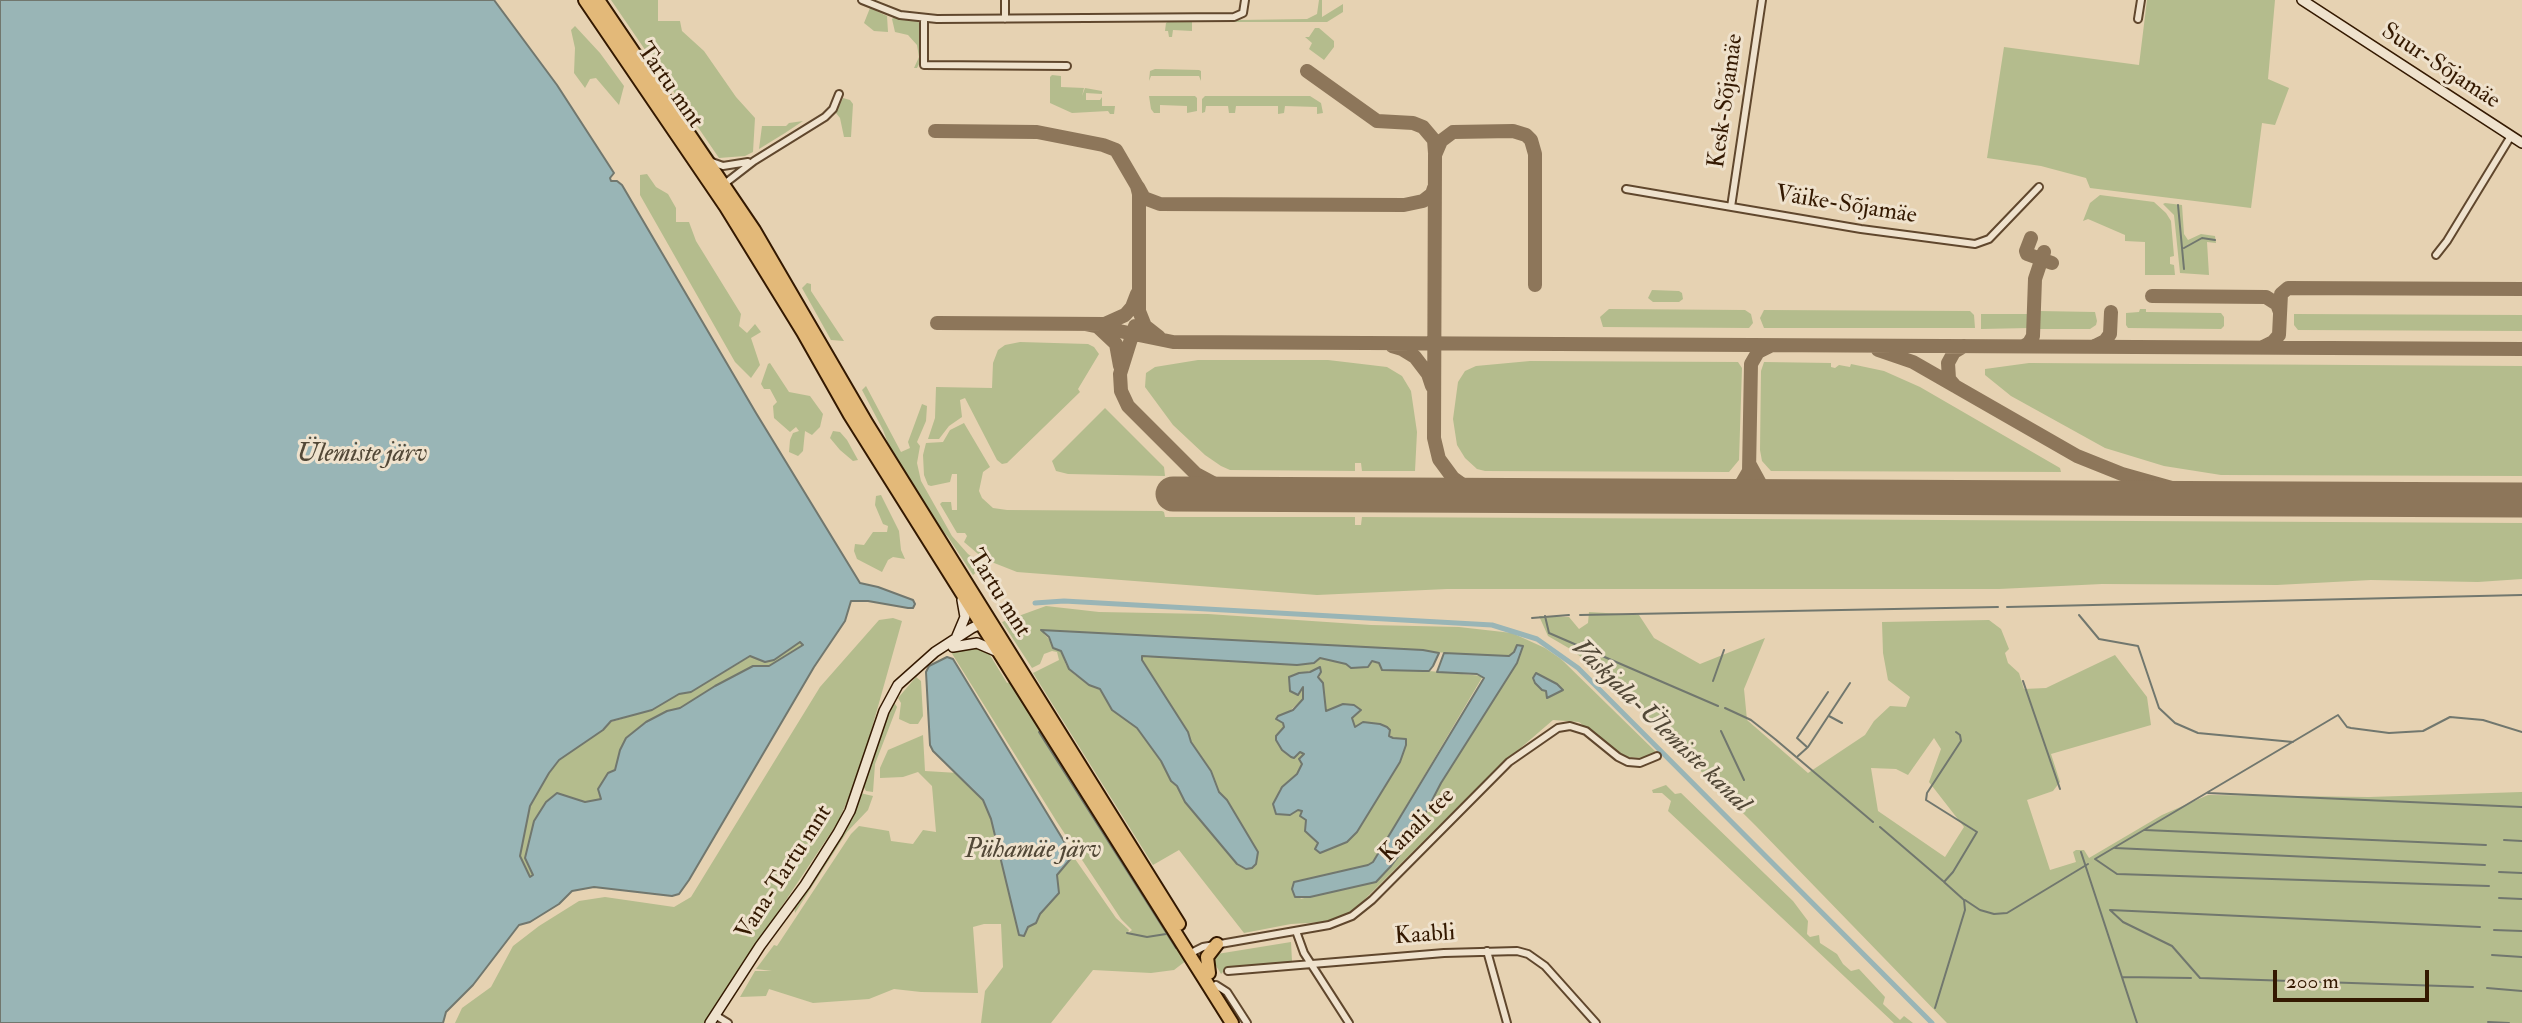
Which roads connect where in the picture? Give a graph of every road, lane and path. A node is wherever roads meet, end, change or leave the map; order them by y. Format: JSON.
{"nodes":[{"id":1,"x":584,"y":0,"type":"edge"},
{"id":2,"x":598,"y":0,"type":"edge"},
{"id":3,"x":862,"y":0,"type":"edge"},
{"id":4,"x":1005,"y":0,"type":"edge"},
{"id":5,"x":1245,"y":0,"type":"edge"},
{"id":6,"x":1762,"y":0,"type":"edge"},
{"id":7,"x":2141,"y":0,"type":"edge"},
{"id":8,"x":2302,"y":0,"type":"edge"},
{"id":9,"x":925,"y":19,"type":"junction"},
{"id":10,"x":1005,"y":19,"type":"junction"},
{"id":11,"x":2138,"y":19,"type":"dead end"},
{"id":12,"x":1068,"y":66,"type":"dead end"},
{"id":13,"x":839,"y":94,"type":"dead end"},
{"id":14,"x":2511,"y":136,"type":"junction"},
{"id":15,"x":2522,"y":143,"type":"edge"},
{"id":16,"x":709,"y":160,"type":"junction"},
{"id":17,"x":754,"y":161,"type":"junction"},
{"id":18,"x":2039,"y":187,"type":"dead end"},
{"id":19,"x":1626,"y":189,"type":"dead end"},
{"id":20,"x":722,"y":190,"type":"junction"},
{"id":21,"x":1731,"y":207,"type":"junction"},
{"id":22,"x":2436,"y":255,"type":"dead end"},
{"id":23,"x":959,"y":588,"type":"junction"},
{"id":24,"x":984,"y":624,"type":"junction"},
{"id":25,"x":954,"y":642,"type":"junction"},
{"id":26,"x":998,"y":653,"type":"junction"},
{"id":27,"x":1657,"y":756,"type":"dead end"},
{"id":28,"x":1296,"y":931,"type":"junction"},
{"id":29,"x":1217,"y":944,"type":"junction"},
{"id":30,"x":1487,"y":951,"type":"junction"},
{"id":31,"x":1191,"y":953,"type":"junction"},
{"id":32,"x":1312,"y":964,"type":"junction"},
{"id":33,"x":1228,"y":971,"type":"dead end"},
{"id":34,"x":1209,"y":973,"type":"junction"},
{"id":35,"x":1216,"y":985,"type":"junction"},
{"id":36,"x":713,"y":1019,"type":"edge"},
{"id":37,"x":727,"y":1023,"type":"edge"},
{"id":38,"x":1233,"y":1023,"type":"edge"},
{"id":39,"x":1247,"y":1023,"type":"edge"},
{"id":40,"x":1349,"y":1023,"type":"edge"},
{"id":41,"x":1507,"y":1023,"type":"edge"},
{"id":42,"x":1596,"y":1023,"type":"edge"}],
"edges":[{"from":1,"to":20,"type":"highway","name":"Tartu mnt"},
{"from":2,"to":16,"type":"highway","name":"Tartu mnt"},
{"from":3,"to":9,"type":"street"},
{"from":4,"to":10,"type":"street"},
{"from":5,"to":10,"type":"street"},
{"from":6,"to":21,"type":"street","name":"Kesk-Sõjamäe"},
{"from":7,"to":11,"type":"street"},
{"from":8,"to":14,"type":"street","name":"Suur-Sõjamäe"},
{"from":9,"to":10,"type":"street"},
{"from":9,"to":12,"type":"street"},
{"from":13,"to":17,"type":"street"},
{"from":14,"to":15,"type":"street","name":"Suur-Sõjamäe"},
{"from":14,"to":22,"type":"street"},
{"from":16,"to":17,"type":"street"},
{"from":16,"to":20,"type":"highway","name":"Tartu mnt"},
{"from":17,"to":20,"type":"street"},
{"from":18,"to":21,"type":"street","name":"Väike-Sõjamäe"},
{"from":19,"to":21,"type":"street","name":"Väike-Sõjamäe"},
{"from":20,"to":23,"type":"highway","name":"Tartu mnt"},
{"from":20,"to":24,"type":"highway","name":"Tartu mnt"},
{"from":23,"to":24,"type":"highway","name":"Tartu mnt"},
{"from":23,"to":25,"type":"street"},
{"from":24,"to":25,"type":"street","name":"Vana-Tartu mnt"},
{"from":24,"to":26,"type":"highway","name":"Tartu mnt"},
{"from":24,"to":31,"type":"highway","name":"Tartu mnt"},
{"from":25,"to":26,"type":"street"},
{"from":25,"to":36,"type":"street","name":"Vana-Tartu mnt"},
{"from":26,"to":31,"type":"highway","name":"Tartu mnt"},
{"from":27,"to":28,"type":"street","name":"Kanali tee"},
{"from":28,"to":29,"type":"street","name":"Kanali tee"},
{"from":28,"to":32,"type":"street"},
{"from":29,"to":31,"type":"street","name":"Kanali tee"},
{"from":29,"to":34,"type":"highway"},
{"from":30,"to":32,"type":"street","name":"Kaabli"},
{"from":30,"to":41,"type":"street"},
{"from":30,"to":42,"type":"street","name":"Kaabli"},
{"from":31,"to":34,"type":"highway","name":"Tartu mnt"},
{"from":31,"to":38,"type":"highway","name":"Tartu mnt"},
{"from":32,"to":33,"type":"street","name":"Kaabli"},
{"from":32,"to":40,"type":"street"},
{"from":34,"to":35,"type":"highway","name":"Tartu mnt"},
{"from":35,"to":38,"type":"highway","name":"Tartu mnt"},
{"from":35,"to":39,"type":"street"},
{"from":36,"to":37,"type":"street"}]}
